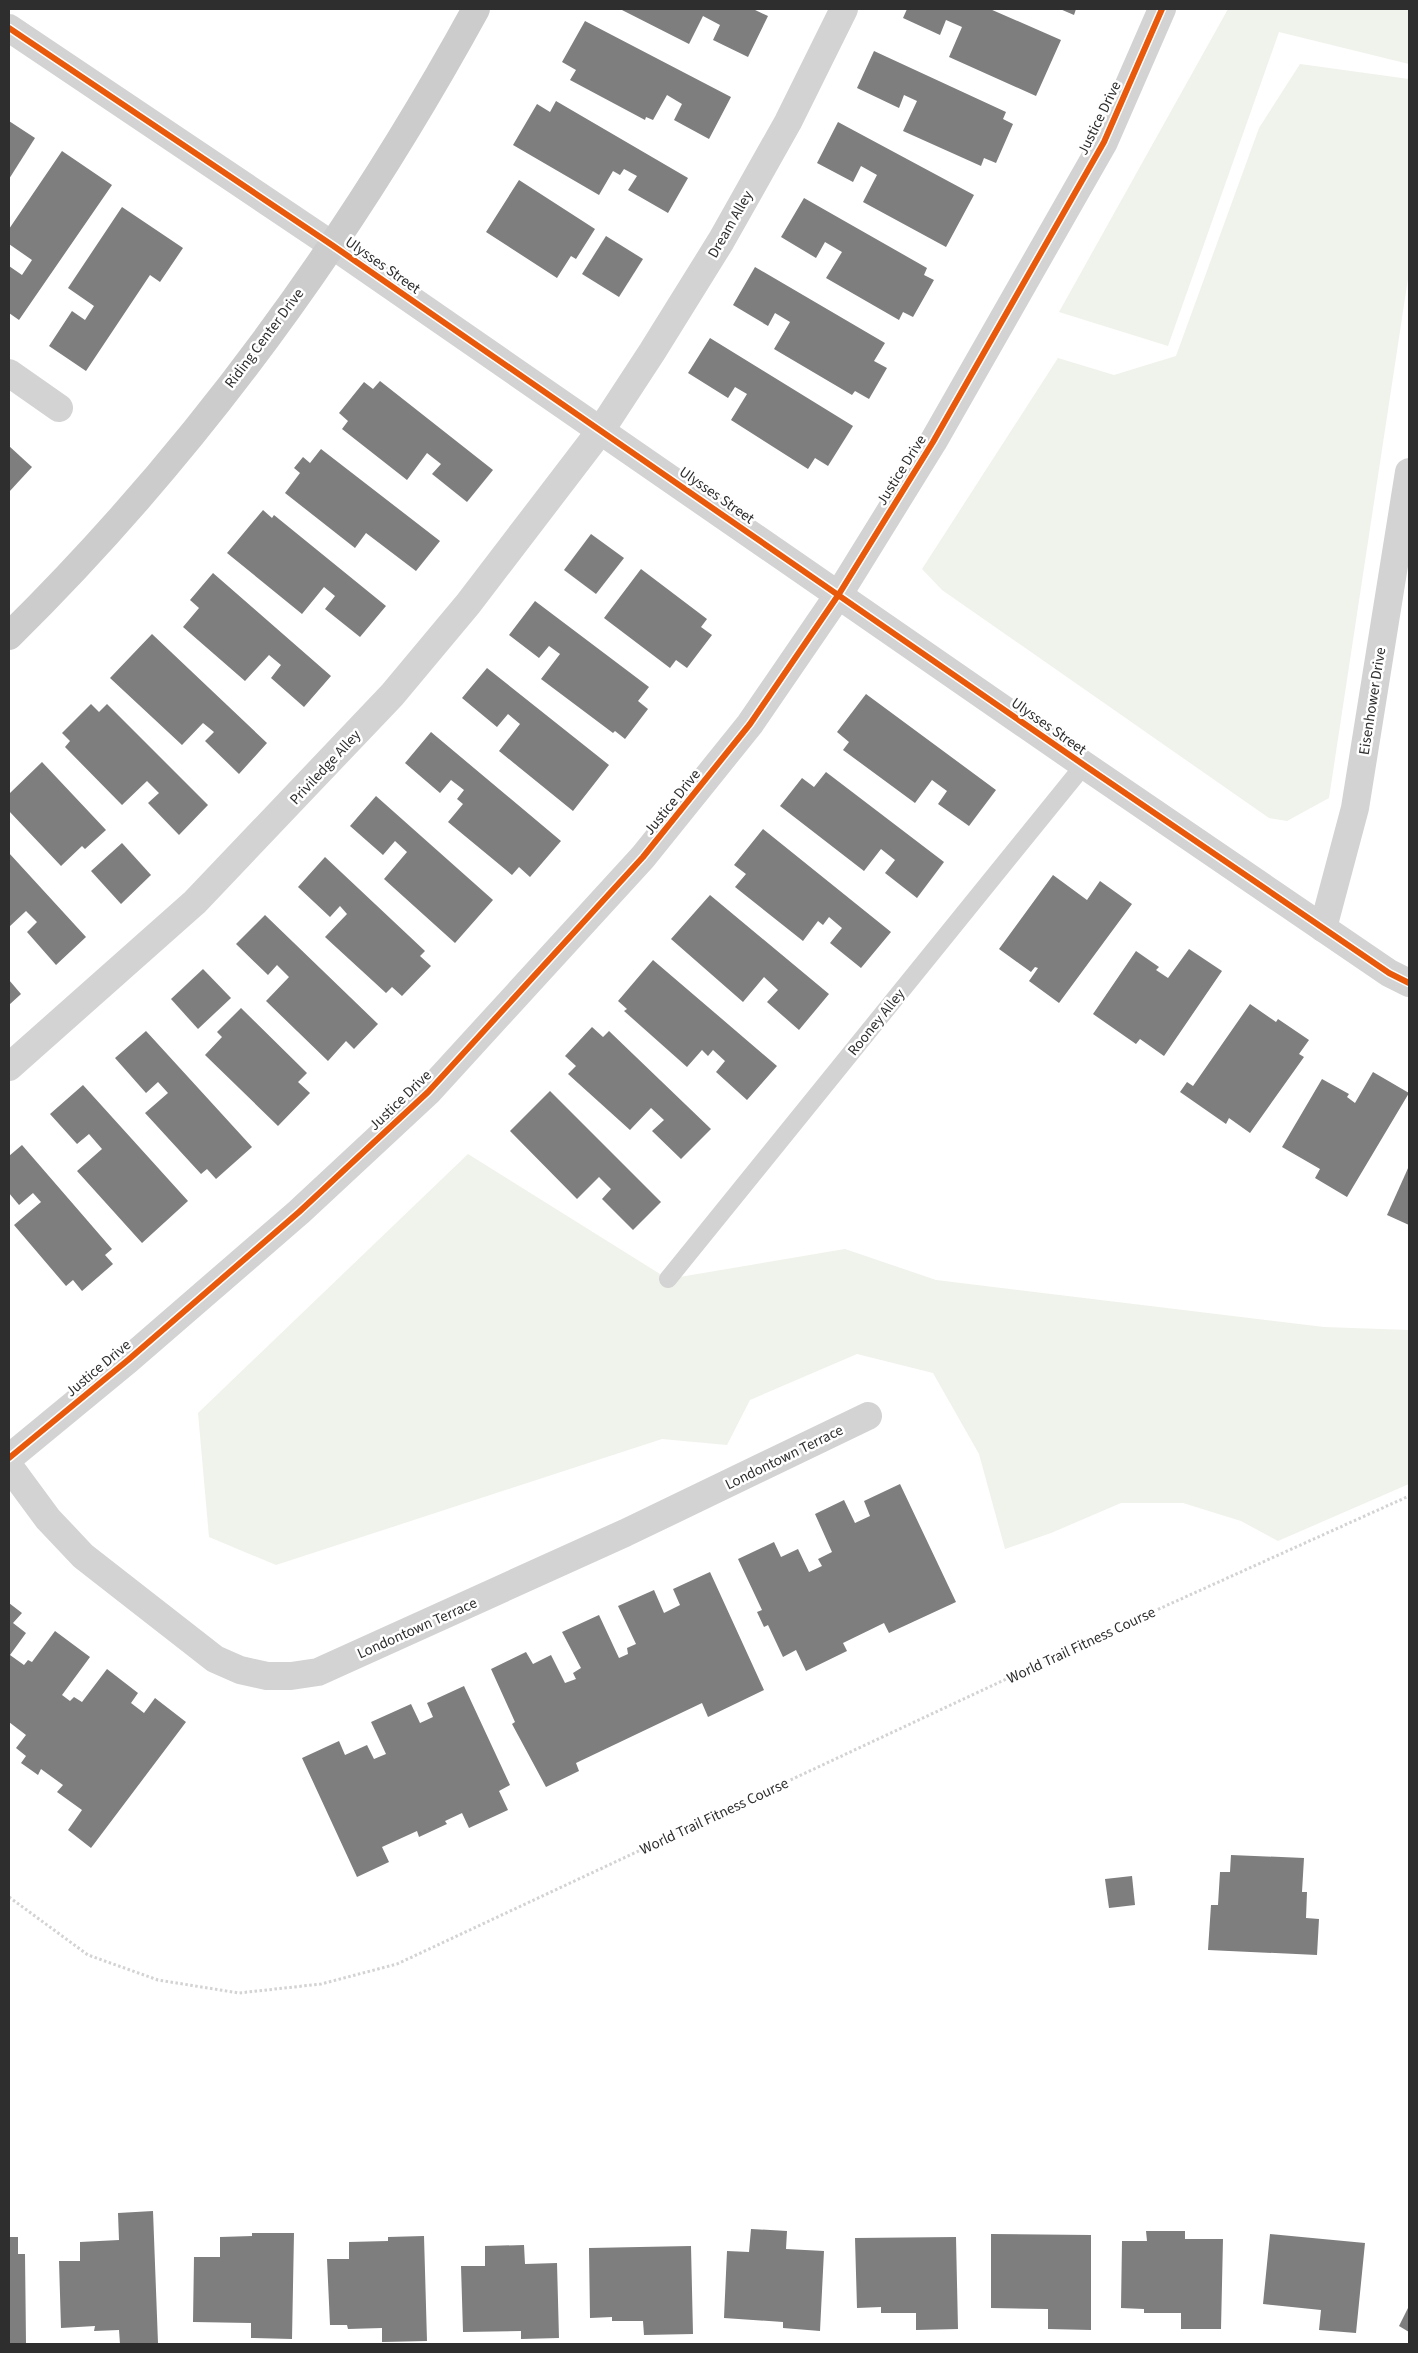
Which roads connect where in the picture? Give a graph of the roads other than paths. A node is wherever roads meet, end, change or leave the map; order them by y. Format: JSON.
{"nodes":[{"id":1,"x":476,"y":9,"type":"edge"},
{"id":2,"x":844,"y":9,"type":"edge"},
{"id":3,"x":1162,"y":9,"type":"edge"},
{"id":4,"x":9,"y":28,"type":"edge"},
{"id":5,"x":332,"y":245,"type":"junction"},
{"id":6,"x":9,"y":373,"type":"edge"},
{"id":7,"x":59,"y":408,"type":"dead end"},
{"id":8,"x":600,"y":430,"type":"junction"},
{"id":9,"x":1409,"y":472,"type":"edge"},
{"id":10,"x":839,"y":594,"type":"junction"},
{"id":11,"x":9,"y":636,"type":"edge"},
{"id":12,"x":1084,"y":765,"type":"junction"},
{"id":13,"x":1323,"y":928,"type":"junction"},
{"id":14,"x":1409,"y":983,"type":"edge"},
{"id":15,"x":9,"y":1067,"type":"edge"},
{"id":16,"x":668,"y":1279,"type":"dead end"},
{"id":17,"x":868,"y":1416,"type":"dead end"},
{"id":18,"x":9,"y":1458,"type":"edge"},
{"id":19,"x":9,"y":1466,"type":"edge"}],
"edges":[{"from":1,"to":5,"type":"street","name":"Riding Center Drive"},
{"from":2,"to":8,"type":"street","name":"Dream Alley"},
{"from":3,"to":10,"type":"street","name":"Justice Drive"},
{"from":4,"to":5,"type":"street","name":"Ulysses Street"},
{"from":5,"to":8,"type":"street","name":"Ulysses Street"},
{"from":5,"to":11,"type":"street","name":"Riding Center Drive"},
{"from":6,"to":7,"type":"street"},
{"from":8,"to":10,"type":"street","name":"Ulysses Street"},
{"from":8,"to":15,"type":"street","name":"Priviledge Alley"},
{"from":9,"to":13,"type":"street","name":"Eisenhower Drive"},
{"from":10,"to":12,"type":"street","name":"Ulysses Street"},
{"from":10,"to":18,"type":"street","name":"Justice Drive"},
{"from":12,"to":13,"type":"street","name":"Ulysses Street"},
{"from":12,"to":16,"type":"lane","name":"Rooney Alley"},
{"from":13,"to":14,"type":"street","name":"Ulysses Street"},
{"from":17,"to":19,"type":"street","name":"Londontown Terrace"}]}
